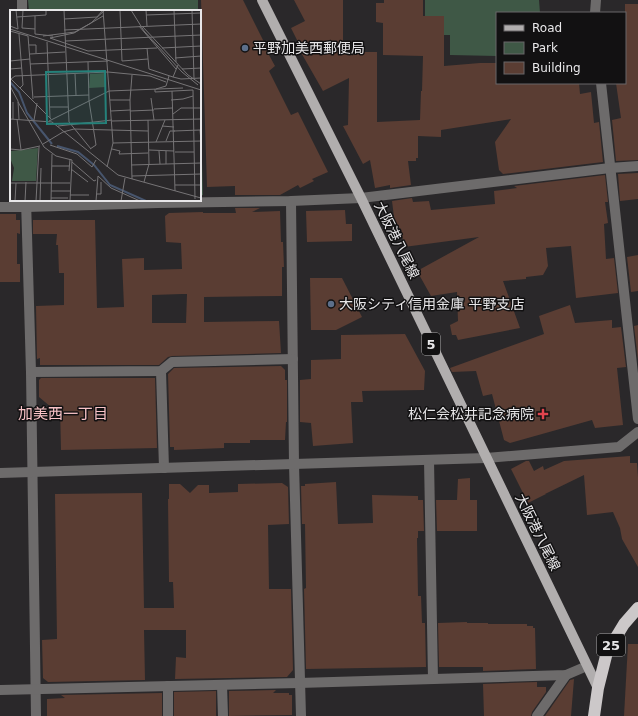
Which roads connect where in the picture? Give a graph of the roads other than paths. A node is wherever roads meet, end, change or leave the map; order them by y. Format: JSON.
{"nodes":[{"id":1,"x":262,"y":0,"type":"edge"},
{"id":2,"x":596,"y":0,"type":"edge"},
{"id":3,"x":595,"y":12,"type":"edge"},
{"id":4,"x":601,"y":84,"type":"edge"},
{"id":5,"x":638,"y":166,"type":"edge"},
{"id":6,"x":610,"y":168,"type":"junction"},
{"id":7,"x":361,"y":198,"type":"junction"},
{"id":8,"x":291,"y":201,"type":"junction"},
{"id":9,"x":27,"y":204,"type":"edge"},
{"id":10,"x":0,"y":207,"type":"edge"},
{"id":11,"x":292,"y":359,"type":"junction"},
{"id":12,"x":161,"y":371,"type":"junction"},
{"id":13,"x":31,"y":372,"type":"junction"},
{"id":14,"x":638,"y":419,"type":"edge"},
{"id":15,"x":638,"y":432,"type":"edge"},
{"id":16,"x":486,"y":458,"type":"junction"},
{"id":17,"x":429,"y":460,"type":"junction"},
{"id":18,"x":294,"y":464,"type":"junction"},
{"id":19,"x":164,"y":468,"type":"junction"},
{"id":20,"x":32,"y":471,"type":"junction"},
{"id":21,"x":0,"y":473,"type":"edge"},
{"id":22,"x":638,"y":608,"type":"edge"},
{"id":23,"x":587,"y":666,"type":"junction"},
{"id":24,"x":566,"y":675,"type":"junction"},
{"id":25,"x":433,"y":680,"type":"junction"},
{"id":26,"x":299,"y":683,"type":"junction"},
{"id":27,"x":222,"y":685,"type":"junction"},
{"id":28,"x":168,"y":686,"type":"junction"},
{"id":29,"x":598,"y":688,"type":"junction"},
{"id":30,"x":35,"y":689,"type":"junction"},
{"id":31,"x":0,"y":690,"type":"edge"},
{"id":32,"x":36,"y":716,"type":"edge"},
{"id":33,"x":168,"y":716,"type":"edge"},
{"id":34,"x":223,"y":716,"type":"edge"},
{"id":35,"x":301,"y":716,"type":"edge"},
{"id":36,"x":538,"y":716,"type":"edge"},
{"id":37,"x":594,"y":716,"type":"edge"}],
"edges":[{"from":1,"to":7,"type":"main road","name":"大阪港八尾線","number":"5"},
{"from":2,"to":3,"type":"street"},
{"from":4,"to":6,"type":"street"},
{"from":5,"to":6,"type":"street"},
{"from":6,"to":7,"type":"street"},
{"from":6,"to":14,"type":"street"},
{"from":7,"to":8,"type":"street"},
{"from":7,"to":16,"type":"main road","name":"大阪港八尾線","number":"5"},
{"from":8,"to":9,"type":"street"},
{"from":8,"to":11,"type":"street"},
{"from":9,"to":10,"type":"street"},
{"from":9,"to":13,"type":"street"},
{"from":11,"to":12,"type":"street"},
{"from":11,"to":18,"type":"street"},
{"from":12,"to":13,"type":"street"},
{"from":12,"to":19,"type":"street"},
{"from":13,"to":20,"type":"street"},
{"from":15,"to":16,"type":"street"},
{"from":16,"to":17,"type":"street"},
{"from":16,"to":23,"type":"main road","name":"大阪港八尾線","number":"5"},
{"from":17,"to":18,"type":"street"},
{"from":17,"to":25,"type":"street"},
{"from":18,"to":19,"type":"street"},
{"from":18,"to":26,"type":"street"},
{"from":19,"to":20,"type":"street"},
{"from":20,"to":21,"type":"street"},
{"from":20,"to":30,"type":"street"},
{"from":22,"to":29,"type":"highway","number":"25"},
{"from":23,"to":24,"type":"street"},
{"from":23,"to":29,"type":"main road","name":"大阪港八尾線","number":"5"},
{"from":24,"to":25,"type":"street"},
{"from":24,"to":36,"type":"street"},
{"from":25,"to":26,"type":"street"},
{"from":26,"to":27,"type":"street"},
{"from":26,"to":35,"type":"street"},
{"from":27,"to":28,"type":"street"},
{"from":27,"to":34,"type":"street"},
{"from":28,"to":30,"type":"street"},
{"from":28,"to":33,"type":"street"},
{"from":29,"to":37,"type":"highway","number":"25"},
{"from":30,"to":31,"type":"street"},
{"from":30,"to":32,"type":"street"}]}
